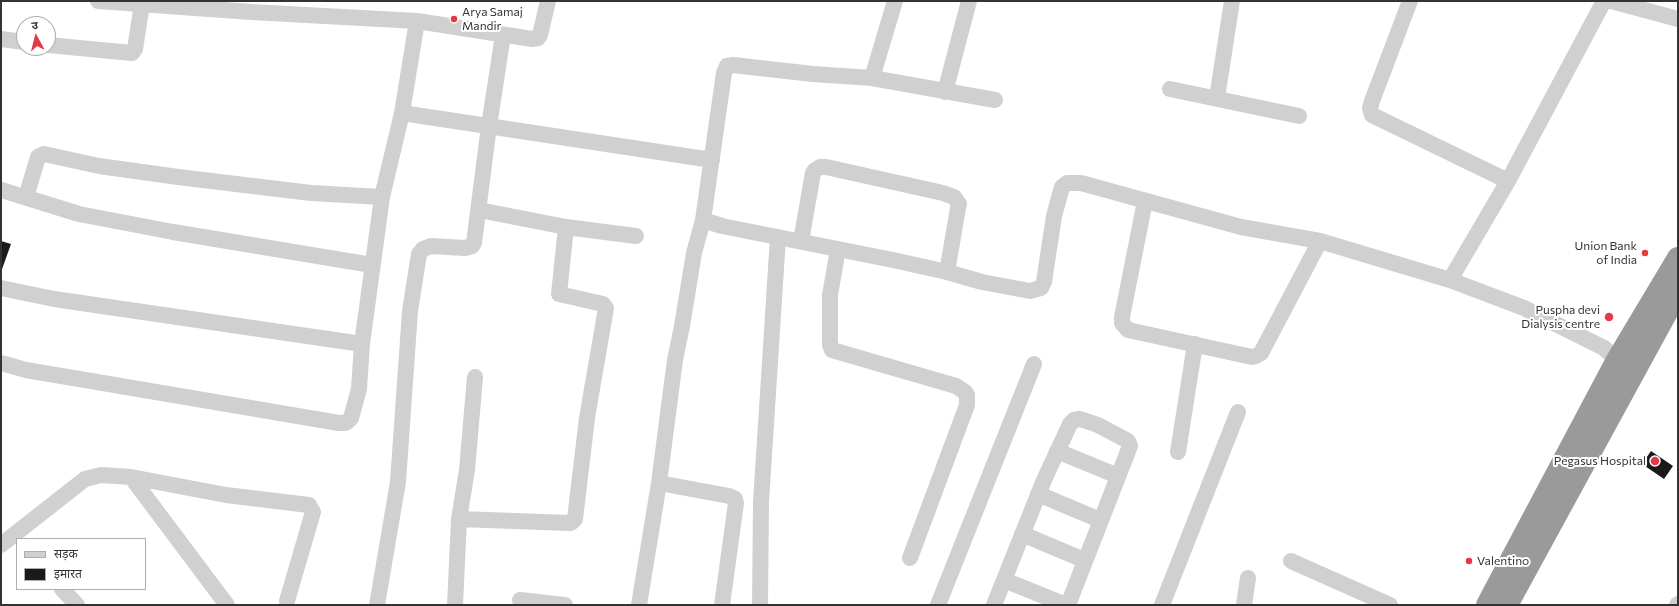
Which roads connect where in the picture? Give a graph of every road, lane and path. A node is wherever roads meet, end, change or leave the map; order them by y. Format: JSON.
{"nodes":[{"id":1,"x":98,"y":1,"type":"edge"},
{"id":2,"x":548,"y":1,"type":"edge"},
{"id":3,"x":895,"y":1,"type":"edge"},
{"id":4,"x":969,"y":1,"type":"edge"},
{"id":5,"x":1232,"y":1,"type":"edge"},
{"id":6,"x":1410,"y":1,"type":"edge"},
{"id":7,"x":1604,"y":1,"type":"edge"},
{"id":8,"x":1612,"y":1,"type":"edge"},
{"id":9,"x":142,"y":4,"type":"junction"},
{"id":10,"x":1678,"y":19,"type":"edge"},
{"id":11,"x":417,"y":21,"type":"junction"},
{"id":12,"x":503,"y":36,"type":"junction"},
{"id":13,"x":1,"y":39,"type":"edge"},
{"id":14,"x":16,"y":41,"type":"edge"},
{"id":15,"x":56,"y":46,"type":"edge"},
{"id":16,"x":872,"y":78,"type":"junction"},
{"id":17,"x":1170,"y":89,"type":"dead end"},
{"id":18,"x":945,"y":92,"type":"junction"},
{"id":19,"x":1217,"y":98,"type":"junction"},
{"id":20,"x":995,"y":100,"type":"dead end"},
{"id":21,"x":402,"y":112,"type":"junction"},
{"id":22,"x":1299,"y":116,"type":"dead end"},
{"id":23,"x":488,"y":126,"type":"junction"},
{"id":24,"x":712,"y":160,"type":"junction"},
{"id":25,"x":1508,"y":181,"type":"junction"},
{"id":26,"x":1,"y":190,"type":"edge"},
{"id":27,"x":26,"y":197,"type":"junction"},
{"id":28,"x":382,"y":197,"type":"junction"},
{"id":29,"x":1145,"y":202,"type":"junction"},
{"id":30,"x":479,"y":210,"type":"junction"},
{"id":31,"x":703,"y":220,"type":"junction"},
{"id":32,"x":566,"y":227,"type":"junction"},
{"id":33,"x":636,"y":236,"type":"dead end"},
{"id":34,"x":778,"y":237,"type":"junction"},
{"id":35,"x":801,"y":241,"type":"junction"},
{"id":36,"x":1320,"y":241,"type":"junction"},
{"id":37,"x":838,"y":249,"type":"junction"},
{"id":38,"x":1678,"y":258,"type":"edge"},
{"id":39,"x":372,"y":265,"type":"junction"},
{"id":40,"x":947,"y":272,"type":"junction"},
{"id":41,"x":1450,"y":280,"type":"junction"},
{"id":42,"x":1,"y":288,"type":"edge"},
{"id":43,"x":1678,"y":292,"type":"edge"},
{"id":44,"x":362,"y":344,"type":"junction"},
{"id":45,"x":1196,"y":344,"type":"junction"},
{"id":46,"x":1617,"y":360,"type":"junction"},
{"id":47,"x":1,"y":363,"type":"edge"},
{"id":48,"x":1034,"y":364,"type":"dead end"},
{"id":49,"x":1636,"y":371,"type":"junction"},
{"id":50,"x":475,"y":377,"type":"dead end"},
{"id":51,"x":1238,"y":412,"type":"dead end"},
{"id":52,"x":1057,"y":451,"type":"junction"},
{"id":53,"x":1178,"y":452,"type":"dead end"},
{"id":54,"x":1118,"y":476,"type":"junction"},
{"id":55,"x":131,"y":477,"type":"junction"},
{"id":56,"x":659,"y":483,"type":"junction"},
{"id":57,"x":1038,"y":494,"type":"junction"},
{"id":58,"x":459,"y":519,"type":"junction"},
{"id":59,"x":1100,"y":520,"type":"junction"},
{"id":60,"x":1022,"y":534,"type":"junction"},
{"id":61,"x":10,"y":540,"type":"edge"},
{"id":62,"x":910,"y":558,"type":"dead end"},
{"id":63,"x":1084,"y":560,"type":"junction"},
{"id":64,"x":1291,"y":560,"type":"dead end"},
{"id":65,"x":1248,"y":578,"type":"dead end"},
{"id":66,"x":1004,"y":580,"type":"junction"},
{"id":67,"x":63,"y":590,"type":"edge"},
{"id":68,"x":520,"y":600,"type":"dead end"},
{"id":69,"x":287,"y":601,"type":"dead end"},
{"id":70,"x":77,"y":605,"type":"edge"},
{"id":71,"x":227,"y":605,"type":"edge"},
{"id":72,"x":377,"y":605,"type":"edge"},
{"id":73,"x":455,"y":605,"type":"edge"},
{"id":74,"x":565,"y":605,"type":"edge"},
{"id":75,"x":639,"y":605,"type":"edge"},
{"id":76,"x":722,"y":605,"type":"edge"},
{"id":77,"x":760,"y":605,"type":"edge"},
{"id":78,"x":938,"y":605,"type":"edge"},
{"id":79,"x":994,"y":605,"type":"edge"},
{"id":80,"x":1067,"y":605,"type":"edge"},
{"id":81,"x":1162,"y":605,"type":"edge"},
{"id":82,"x":1244,"y":605,"type":"edge"},
{"id":83,"x":1390,"y":605,"type":"edge"},
{"id":84,"x":1487,"y":605,"type":"edge"},
{"id":85,"x":1507,"y":605,"type":"edge"}],
"edges":[{"from":1,"to":9,"type":"street"},
{"from":2,"to":12,"type":"street"},
{"from":3,"to":16,"type":"street"},
{"from":4,"to":18,"type":"street"},
{"from":5,"to":19,"type":"street"},
{"from":6,"to":25,"type":"street"},
{"from":7,"to":25,"type":"street"},
{"from":8,"to":10,"type":"street"},
{"from":9,"to":11,"type":"street"},
{"from":9,"to":15,"type":"street"},
{"from":11,"to":12,"type":"street"},
{"from":11,"to":21,"type":"street"},
{"from":12,"to":23,"type":"street"},
{"from":13,"to":14,"type":"street"},
{"from":16,"to":18,"type":"street"},
{"from":16,"to":24,"type":"street"},
{"from":17,"to":19,"type":"street"},
{"from":18,"to":20,"type":"street"},
{"from":19,"to":22,"type":"street"},
{"from":21,"to":23,"type":"street"},
{"from":21,"to":28,"type":"street"},
{"from":23,"to":24,"type":"street"},
{"from":23,"to":30,"type":"street"},
{"from":24,"to":31,"type":"street"},
{"from":25,"to":41,"type":"street"},
{"from":26,"to":27,"type":"street"},
{"from":27,"to":28,"type":"street"},
{"from":27,"to":39,"type":"street"},
{"from":28,"to":39,"type":"street"},
{"from":29,"to":36,"type":"street"},
{"from":29,"to":40,"type":"street"},
{"from":29,"to":45,"type":"street"},
{"from":30,"to":32,"type":"street"},
{"from":30,"to":72,"type":"street"},
{"from":31,"to":34,"type":"street"},
{"from":31,"to":56,"type":"street"},
{"from":32,"to":33,"type":"street"},
{"from":32,"to":58,"type":"street"},
{"from":34,"to":35,"type":"street"},
{"from":34,"to":77,"type":"street"},
{"from":35,"to":37,"type":"street"},
{"from":35,"to":40,"type":"street"},
{"from":36,"to":41,"type":"street"},
{"from":36,"to":45,"type":"street"},
{"from":37,"to":40,"type":"street"},
{"from":37,"to":62,"type":"street"},
{"from":38,"to":46,"type":"highway"},
{"from":39,"to":44,"type":"street"},
{"from":41,"to":46,"type":"street"},
{"from":42,"to":44,"type":"street"},
{"from":43,"to":49,"type":"highway"},
{"from":44,"to":47,"type":"street"},
{"from":45,"to":53,"type":"street"},
{"from":46,"to":49,"type":"street"},
{"from":46,"to":84,"type":"highway"},
{"from":48,"to":78,"type":"street"},
{"from":49,"to":85,"type":"highway"},
{"from":50,"to":58,"type":"street"},
{"from":51,"to":81,"type":"street"},
{"from":52,"to":54,"type":"street"},
{"from":52,"to":54,"type":"street"},
{"from":52,"to":57,"type":"street"},
{"from":54,"to":59,"type":"street"},
{"from":55,"to":61,"type":"street"},
{"from":55,"to":69,"type":"street"},
{"from":55,"to":71,"type":"street"},
{"from":56,"to":75,"type":"street"},
{"from":56,"to":76,"type":"street"},
{"from":57,"to":59,"type":"street"},
{"from":57,"to":60,"type":"street"},
{"from":58,"to":73,"type":"street"},
{"from":59,"to":63,"type":"street"},
{"from":60,"to":63,"type":"street"},
{"from":60,"to":66,"type":"street"},
{"from":63,"to":80,"type":"street"},
{"from":64,"to":83,"type":"street"},
{"from":65,"to":82,"type":"street"},
{"from":66,"to":79,"type":"street"},
{"from":66,"to":80,"type":"street"},
{"from":67,"to":70,"type":"street"},
{"from":68,"to":74,"type":"street"}]}
